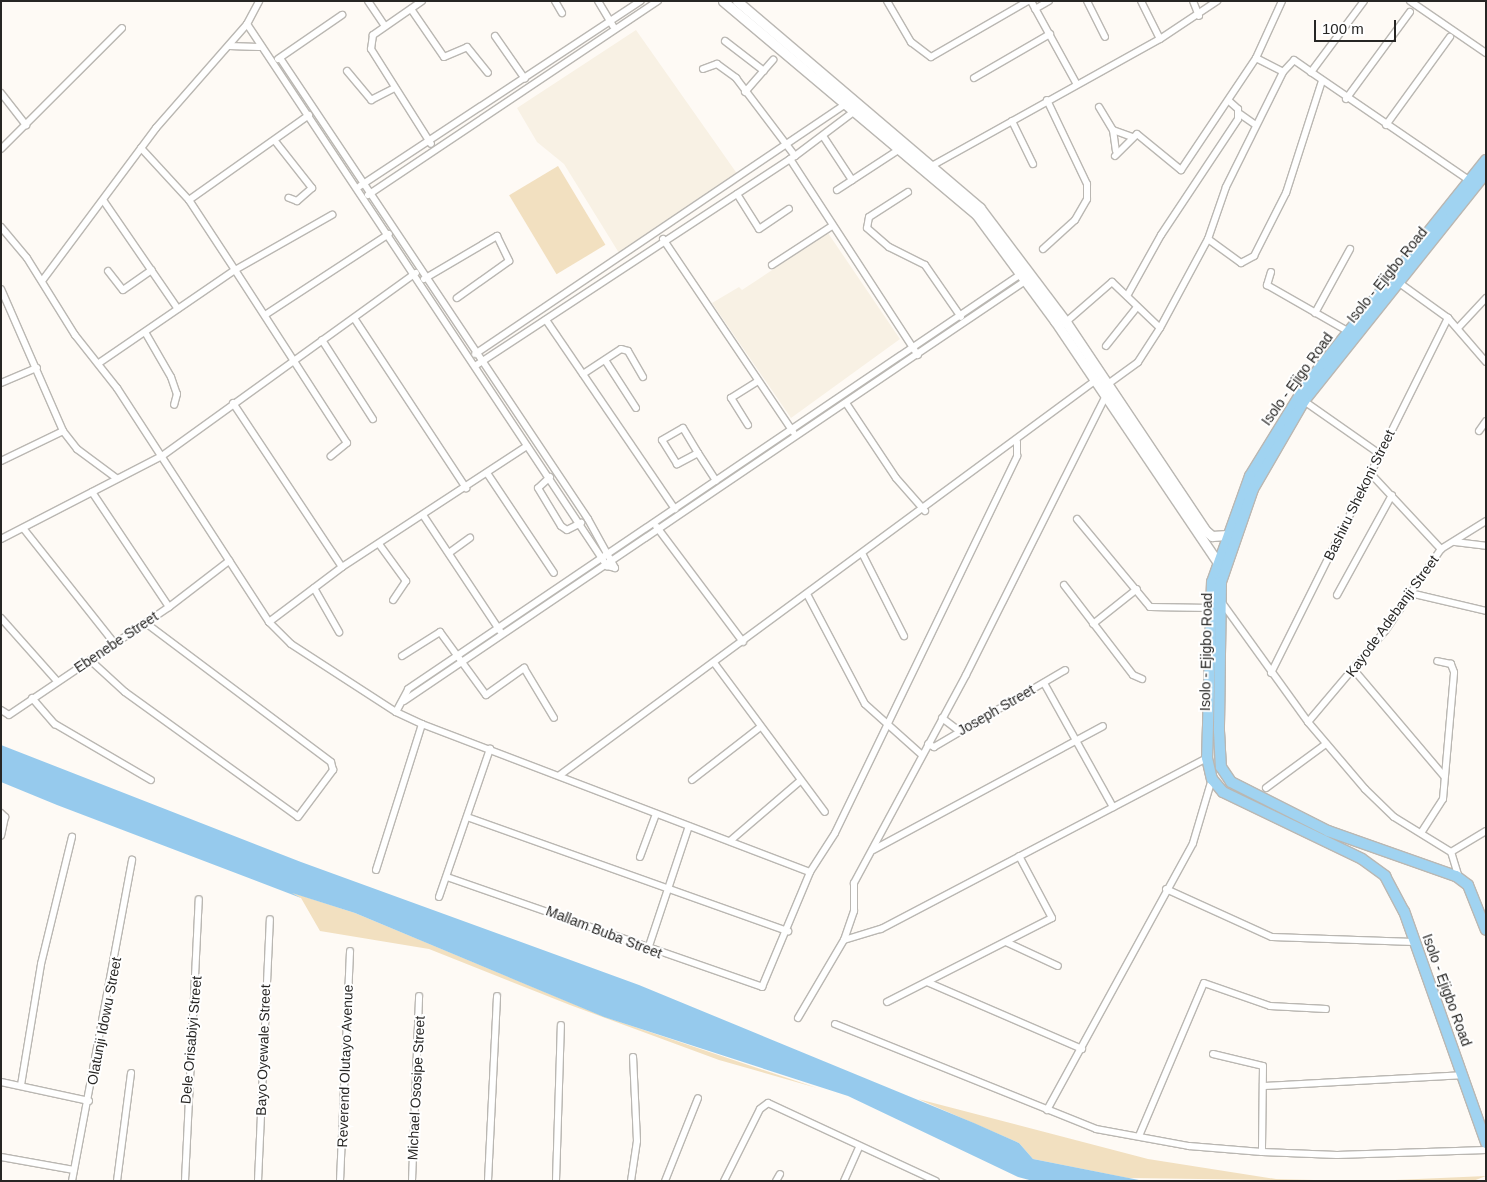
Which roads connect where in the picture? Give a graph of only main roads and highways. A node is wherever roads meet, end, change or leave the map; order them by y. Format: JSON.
{"nodes":[{"id":1,"x":723,"y":1,"type":"edge"},
{"id":2,"x":737,"y":1,"type":"edge"},
{"id":3,"x":1486,"y":160,"type":"edge"},
{"id":4,"x":928,"y":168,"type":"junction"},
{"id":5,"x":1486,"y":173,"type":"edge"},
{"id":6,"x":1026,"y":275,"type":"junction"},
{"id":7,"x":1227,"y":535,"type":"junction"},
{"id":8,"x":1217,"y":562,"type":"junction"},
{"id":9,"x":1376,"y":850,"type":"junction"},
{"id":10,"x":1368,"y":863,"type":"junction"},
{"id":11,"x":1482,"y":910,"type":"edge"},
{"id":12,"x":1486,"y":930,"type":"edge"},
{"id":13,"x":1486,"y":1143,"type":"edge"}],
"edges":[{"from":1,"to":4,"type":"main road"},
{"from":2,"to":4,"type":"main road"},
{"from":3,"to":7,"type":"main road","name":"Isolo - Ejigo Road"},
{"from":4,"to":6,"type":"main road"},
{"from":5,"to":9,"type":"main road","name":"Isolo - Ejigbo Road"},
{"from":6,"to":7,"type":"main road"},
{"from":6,"to":8,"type":"main road"},
{"from":7,"to":8,"type":"main road","name":"Isolo - Ejigo Road"},
{"from":8,"to":10,"type":"main road","name":"Isolo - Ejigbo Road"},
{"from":9,"to":10,"type":"main road"},
{"from":9,"to":11,"type":"main road","name":"Isolo - Ejigbo Road"},
{"from":10,"to":13,"type":"main road","name":"Isolo - Ejigbo Road"},
{"from":11,"to":12,"type":"main road"}]}
